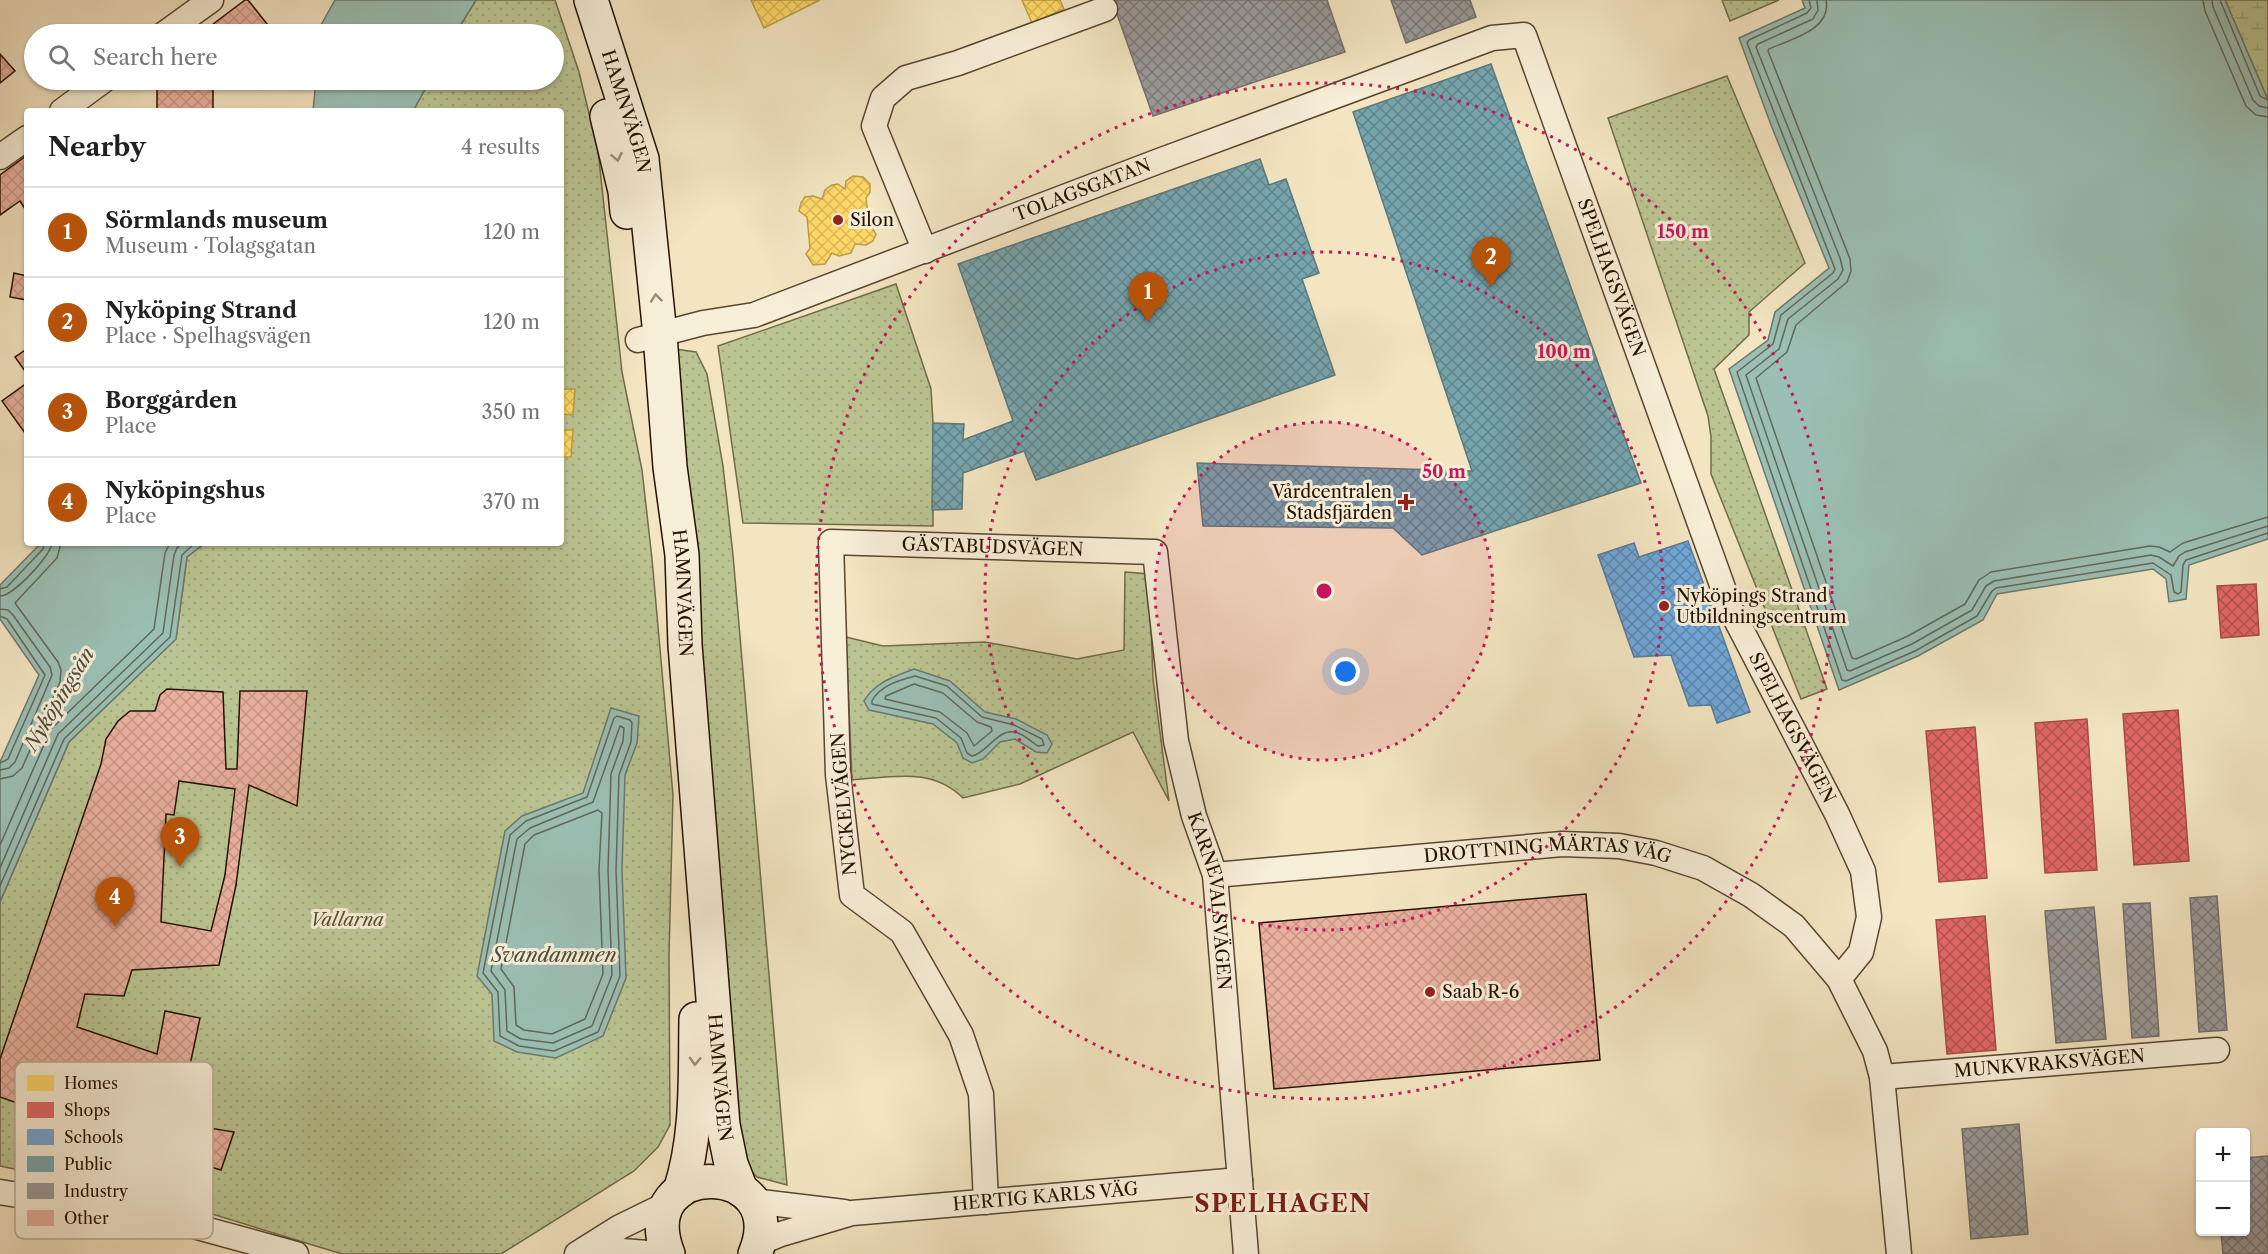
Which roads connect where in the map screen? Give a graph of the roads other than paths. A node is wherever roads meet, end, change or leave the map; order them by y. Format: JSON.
{"nodes":[{"id":1,"x":211,"y":0,"type":"edge"},
{"id":2,"x":571,"y":0,"type":"edge"},
{"id":3,"x":591,"y":0,"type":"edge"},
{"id":4,"x":1105,"y":9,"type":"dead end"},
{"id":5,"x":178,"y":24,"type":"edge"},
{"id":6,"x":1524,"y":35,"type":"joint"},
{"id":7,"x":90,"y":90,"type":"edge"},
{"id":8,"x":66,"y":108,"type":"edge"},
{"id":9,"x":24,"y":140,"type":"edge"},
{"id":10,"x":0,"y":157,"type":"edge"},
{"id":11,"x":925,"y":251,"type":"junction"},
{"id":12,"x":649,"y":338,"type":"junction"},
{"id":13,"x":831,"y":542,"type":"joint"},
{"id":14,"x":1155,"y":552,"type":"joint"},
{"id":15,"x":1215,"y":875,"type":"junction"},
{"id":16,"x":1839,"y":979,"type":"junction"},
{"id":17,"x":2217,"y":1050,"type":"dead end"},
{"id":18,"x":1882,"y":1077,"type":"junction"},
{"id":19,"x":1240,"y":1180,"type":"junction"},
{"id":20,"x":0,"y":1192,"type":"edge"},
{"id":21,"x":15,"y":1194,"type":"edge"},
{"id":22,"x":746,"y":1196,"type":"junction"},
{"id":23,"x":675,"y":1197,"type":"junction"},
{"id":24,"x":986,"y":1202,"type":"junction"},
{"id":25,"x":852,"y":1213,"type":"junction"},
{"id":26,"x":213,"y":1231,"type":"edge"},
{"id":27,"x":757,"y":1248,"type":"edge"},
{"id":28,"x":296,"y":1254,"type":"edge"},
{"id":29,"x":577,"y":1254,"type":"edge"},
{"id":30,"x":604,"y":1254,"type":"edge"},
{"id":31,"x":661,"y":1254,"type":"edge"},
{"id":32,"x":668,"y":1254,"type":"edge"},
{"id":33,"x":1246,"y":1254,"type":"edge"},
{"id":34,"x":1899,"y":1254,"type":"edge"}],
"edges":[{"from":1,"to":5,"type":"street"},
{"from":2,"to":12,"type":"main road","name":"HAMNVÄGEN","one_way":true},
{"from":12,"to":3,"type":"main road","name":"HAMNVÄGEN","one_way":true},
{"from":4,"to":11,"type":"street"},
{"from":6,"to":11,"type":"street","name":"TOLAGSGATAN"},
{"from":6,"to":16,"type":"street","name":"SPELHAGSVÄGEN"},
{"from":7,"to":8,"type":"street"},
{"from":9,"to":10,"type":"street"},
{"from":11,"to":12,"type":"street","name":"TOLAGSGATAN"},
{"from":12,"to":22,"type":"main road","name":"HAMNVÄGEN"},
{"from":12,"to":23,"type":"main road","name":"HAMNVÄGEN","one_way":true},
{"from":13,"to":14,"type":"street","name":"GÄSTABUDSVÄGEN"},
{"from":13,"to":24,"type":"street","name":"NYCKELVÄGEN"},
{"from":14,"to":15,"type":"street","name":"KARNEVALSVÄGEN"},
{"from":15,"to":16,"type":"street","name":"DROTTNING MÄRTAS VÄG"},
{"from":15,"to":19,"type":"street","name":"KARNEVALSVÄGEN"},
{"from":16,"to":18,"type":"street"},
{"from":17,"to":18,"type":"street","name":"MUNKVRAKSVÄGEN"},
{"from":18,"to":34,"type":"street"},
{"from":19,"to":24,"type":"street","name":"HERTIG KARLS VÄG"},
{"from":19,"to":33,"type":"street","name":"KARNEVALSVÄGEN"},
{"from":20,"to":21,"type":"street"},
{"from":22,"to":23,"type":"main road"},
{"from":22,"to":25,"type":"street","name":"HERTIG KARLS VÄG"},
{"from":22,"to":27,"type":"main road","name":"HAMNVÄGEN"},
{"from":23,"to":29,"type":"street"},
{"from":23,"to":32,"type":"main road","name":"HAMNVÄGEN"},
{"from":24,"to":25,"type":"street","name":"HERTIG KARLS VÄG"},
{"from":25,"to":27,"type":"street","name":"HERTIG KARLS VÄG"},
{"from":26,"to":28,"type":"street"},
{"from":30,"to":31,"type":"street"}]}
